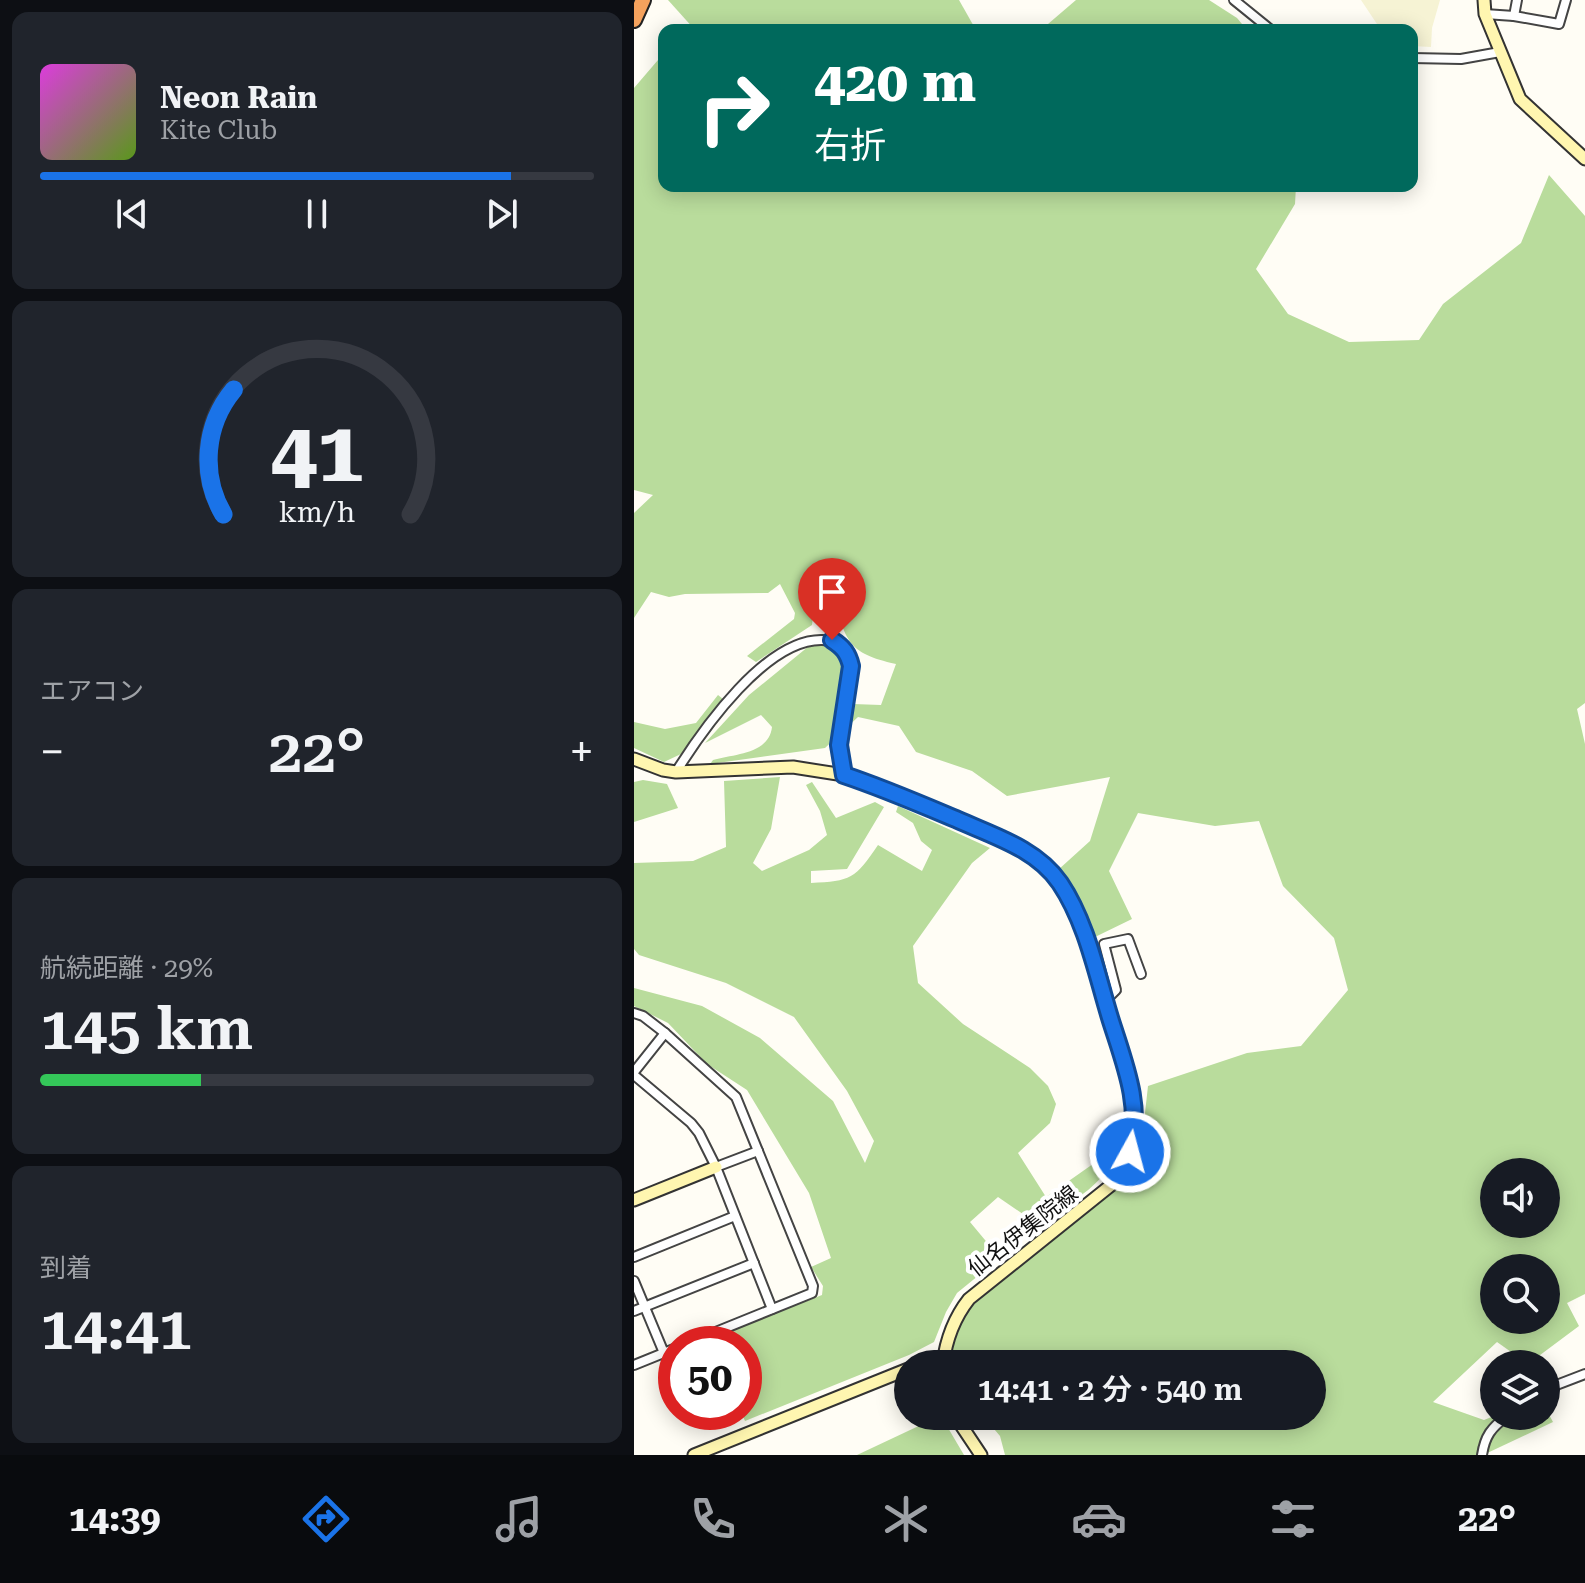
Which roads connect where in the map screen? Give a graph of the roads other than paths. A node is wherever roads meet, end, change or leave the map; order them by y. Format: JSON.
{"nodes":[{"id":1,"x":643,"y":0,"type":"edge"},
{"id":2,"x":1234,"y":0,"type":"edge"},
{"id":3,"x":1484,"y":0,"type":"edge"},
{"id":4,"x":1517,"y":0,"type":"edge"},
{"id":5,"x":1566,"y":0,"type":"edge"},
{"id":6,"x":1485,"y":14,"type":"junction"},
{"id":7,"x":1514,"y":16,"type":"junction"},
{"id":8,"x":634,"y":20,"type":"edge"},
{"id":9,"x":1264,"y":24,"type":"edge"},
{"id":10,"x":1500,"y":52,"type":"junction"},
{"id":11,"x":1418,"y":58,"type":"edge"},
{"id":12,"x":1585,"y":159,"type":"edge"},
{"id":13,"x":634,"y":759,"type":"edge"},
{"id":14,"x":676,"y":772,"type":"junction"},
{"id":15,"x":844,"y":775,"type":"junction"},
{"id":16,"x":1141,"y":974,"type":"dead end"},
{"id":17,"x":1105,"y":1001,"type":"junction"},
{"id":18,"x":634,"y":1013,"type":"edge"},
{"id":19,"x":665,"y":1033,"type":"junction"},
{"id":20,"x":634,"y":1074,"type":"edge"},
{"id":21,"x":758,"y":1151,"type":"junction"},
{"id":22,"x":716,"y":1167,"type":"junction"},
{"id":23,"x":634,"y":1200,"type":"edge"},
{"id":24,"x":735,"y":1216,"type":"junction"},
{"id":25,"x":634,"y":1257,"type":"edge"},
{"id":26,"x":754,"y":1263,"type":"junction"},
{"id":27,"x":634,"y":1281,"type":"edge"},
{"id":28,"x":645,"y":1307,"type":"junction"},
{"id":29,"x":772,"y":1309,"type":"junction"},
{"id":30,"x":634,"y":1311,"type":"edge"},
{"id":31,"x":730,"y":1326,"type":"edge"},
{"id":32,"x":658,"y":1338,"type":"edge"},
{"id":33,"x":946,"y":1350,"type":"edge"},
{"id":34,"x":658,"y":1355,"type":"edge"},
{"id":35,"x":634,"y":1365,"type":"edge"},
{"id":36,"x":1585,"y":1374,"type":"edge"},
{"id":37,"x":894,"y":1375,"type":"edge"},
{"id":38,"x":1560,"y":1384,"type":"edge"},
{"id":39,"x":964,"y":1430,"type":"edge"},
{"id":40,"x":1490,"y":1430,"type":"edge"},
{"id":41,"x":694,"y":1455,"type":"edge"},
{"id":42,"x":981,"y":1455,"type":"edge"},
{"id":43,"x":1482,"y":1455,"type":"edge"}],
"edges":[{"from":1,"to":8,"type":"highway"},
{"from":2,"to":9,"type":"street"},
{"from":3,"to":6,"type":"main road"},
{"from":4,"to":7,"type":"street"},
{"from":5,"to":7,"type":"street"},
{"from":6,"to":7,"type":"street"},
{"from":6,"to":10,"type":"main road"},
{"from":10,"to":11,"type":"street"},
{"from":10,"to":12,"type":"main road"},
{"from":13,"to":14,"type":"main road","name":"仙名伊集院線"},
{"from":14,"to":15,"type":"main road","name":"仙名伊集院線"},
{"from":14,"to":15,"type":"street"},
{"from":15,"to":17,"type":"main road","name":"仙名伊集院線"},
{"from":16,"to":17,"type":"street"},
{"from":17,"to":33,"type":"main road","name":"仙名伊集院線"},
{"from":18,"to":19,"type":"street"},
{"from":19,"to":20,"type":"street"},
{"from":19,"to":21,"type":"street"},
{"from":20,"to":22,"type":"street"},
{"from":21,"to":22,"type":"street"},
{"from":21,"to":29,"type":"street"},
{"from":22,"to":23,"type":"main road"},
{"from":22,"to":24,"type":"street"},
{"from":24,"to":25,"type":"street"},
{"from":24,"to":26,"type":"street"},
{"from":26,"to":28,"type":"street"},
{"from":26,"to":29,"type":"street"},
{"from":27,"to":28,"type":"street"},
{"from":28,"to":30,"type":"street"},
{"from":28,"to":32,"type":"street"},
{"from":29,"to":31,"type":"street"},
{"from":34,"to":35,"type":"street"},
{"from":36,"to":38,"type":"street"},
{"from":37,"to":41,"type":"main road"},
{"from":39,"to":42,"type":"main road"},
{"from":40,"to":43,"type":"street"}]}
